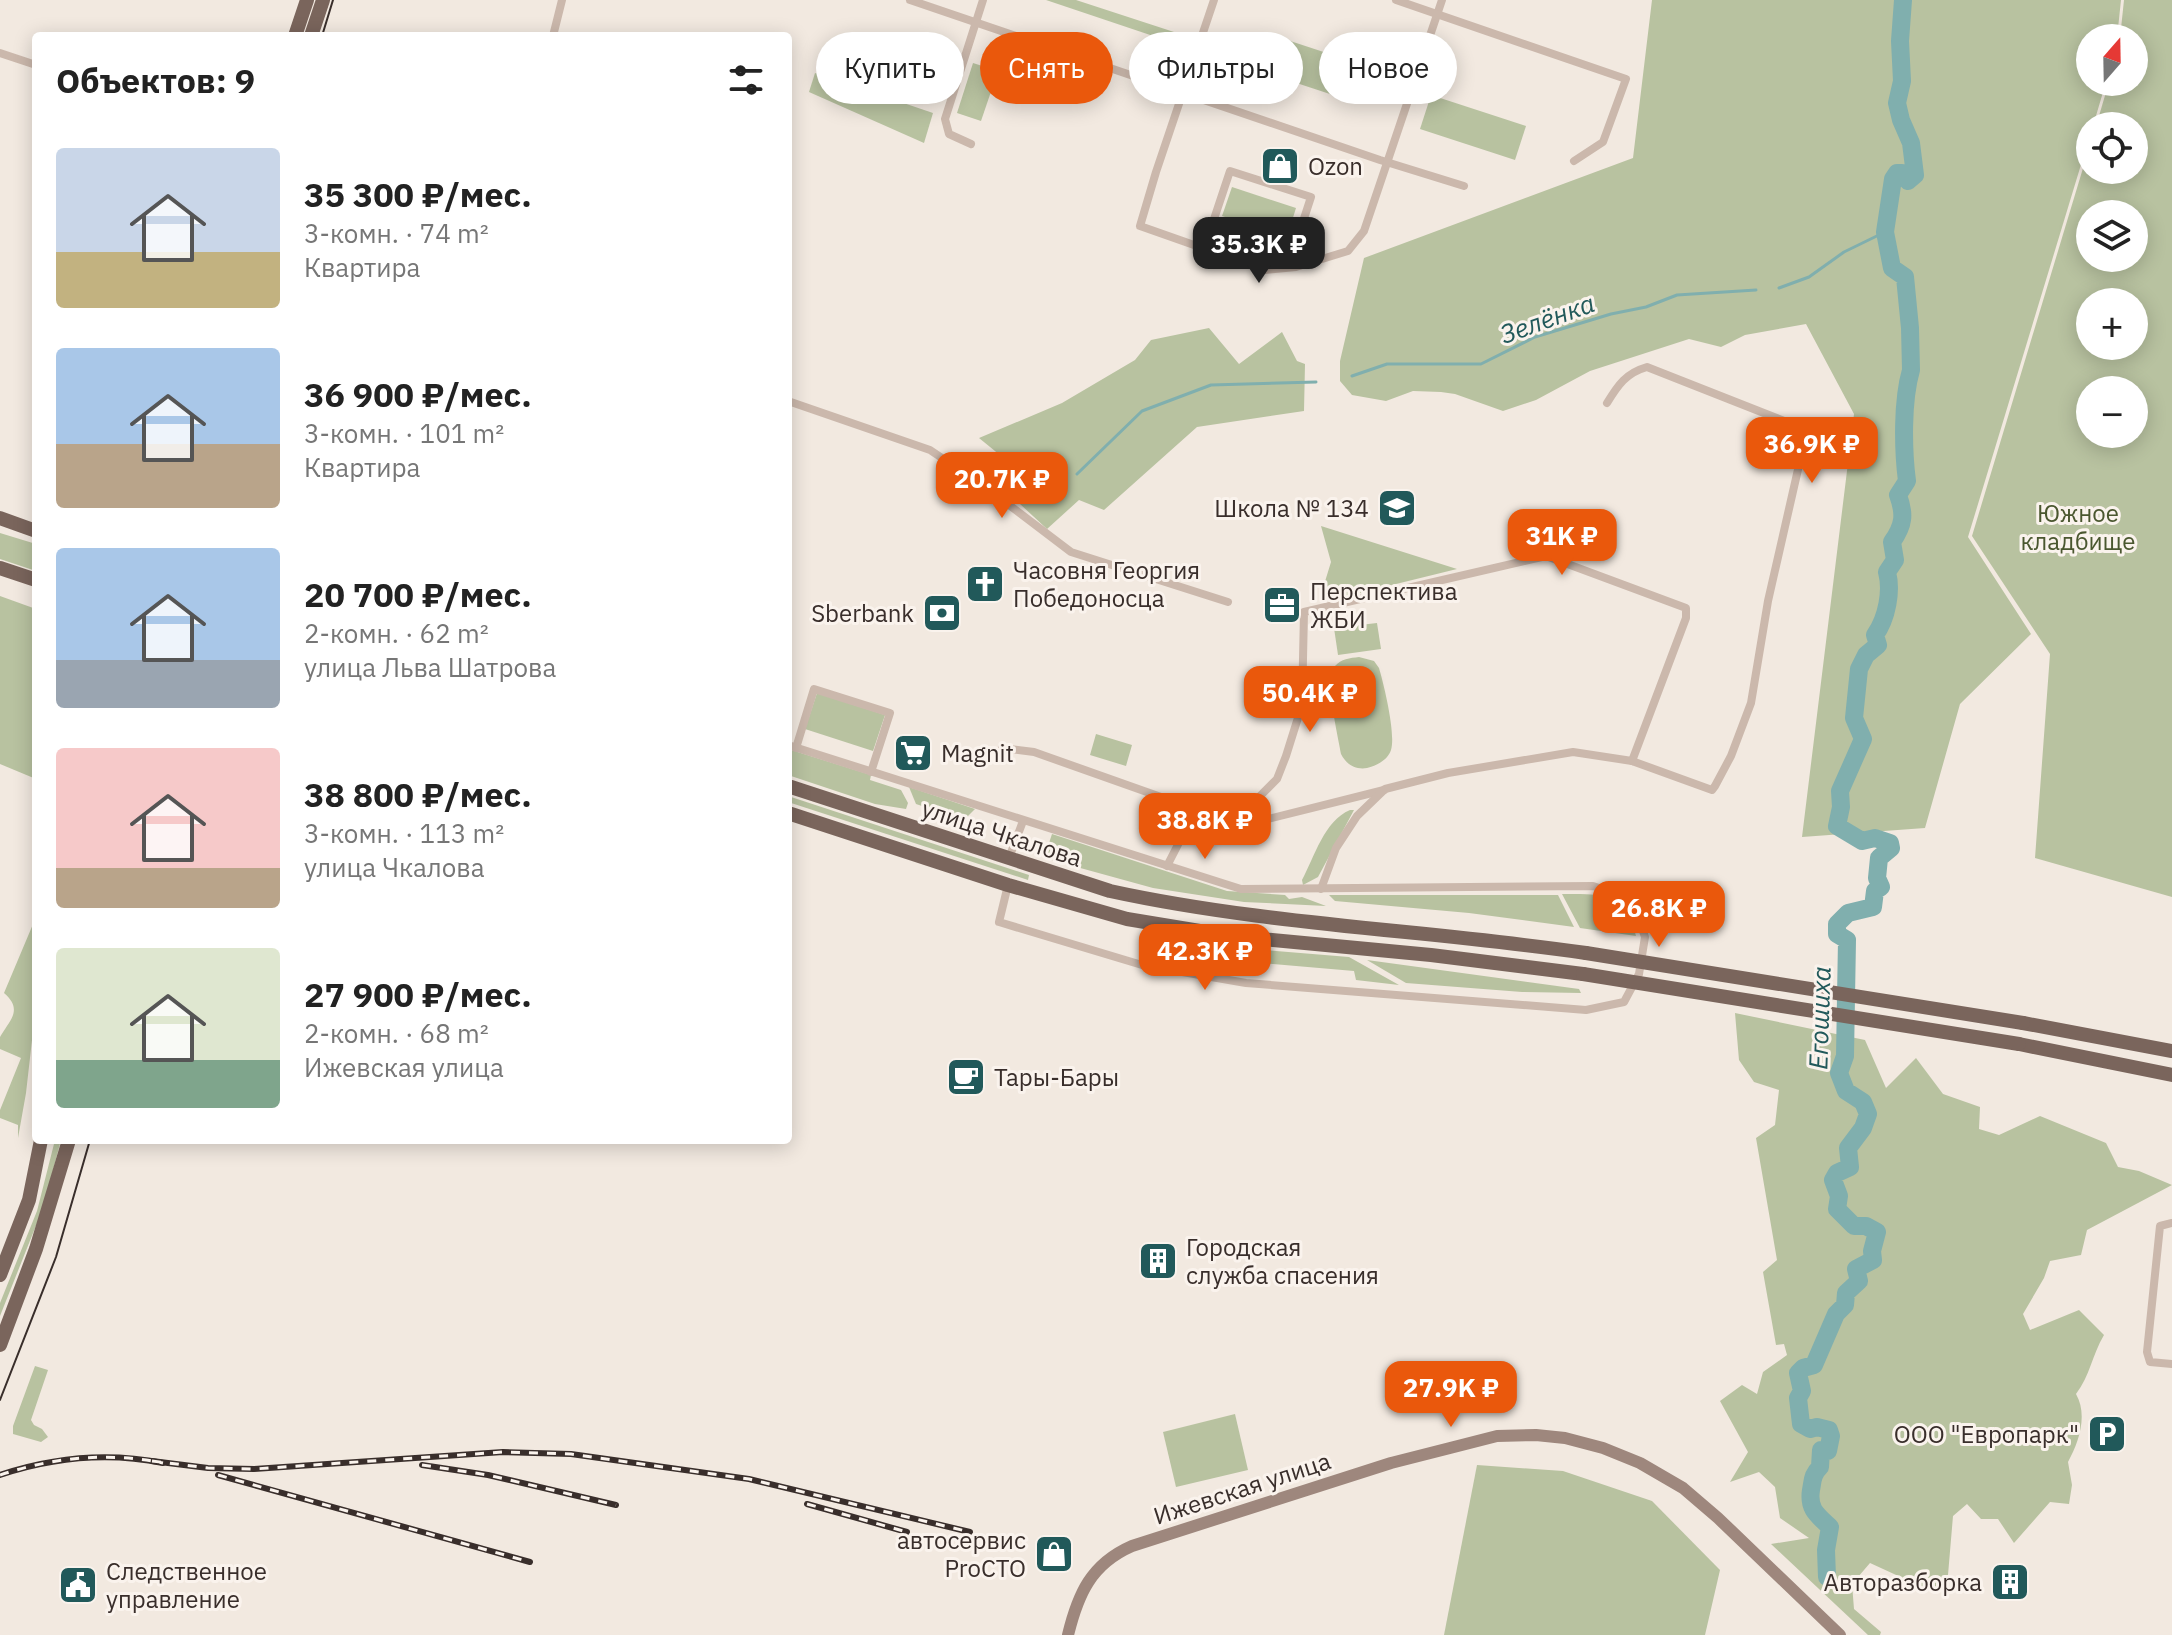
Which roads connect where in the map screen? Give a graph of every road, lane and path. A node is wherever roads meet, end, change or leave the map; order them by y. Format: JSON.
{"nodes":[{"id":1,"x":307,"y":0,"type":"edge"},
{"id":2,"x":323,"y":0,"type":"edge"},
{"id":3,"x":562,"y":0,"type":"edge"},
{"id":4,"x":910,"y":0,"type":"edge"},
{"id":5,"x":983,"y":0,"type":"edge"},
{"id":6,"x":1214,"y":0,"type":"edge"},
{"id":7,"x":1396,"y":0,"type":"edge"},
{"id":8,"x":1442,"y":0,"type":"edge"},
{"id":9,"x":1437,"y":14,"type":"junction"},
{"id":10,"x":975,"y":22,"type":"junction"},
{"id":11,"x":296,"y":32,"type":"edge"},
{"id":12,"x":312,"y":32,"type":"edge"},
{"id":13,"x":554,"y":32,"type":"edge"},
{"id":14,"x":1203,"y":32,"type":"edge"},
{"id":15,"x":0,"y":53,"type":"edge"},
{"id":16,"x":32,"y":64,"type":"edge"},
{"id":17,"x":1129,"y":74,"type":"edge"},
{"id":18,"x":1179,"y":104,"type":"edge"},
{"id":19,"x":1218,"y":104,"type":"edge"},
{"id":20,"x":971,"y":144,"type":"dead end"},
{"id":21,"x":1574,"y":161,"type":"dead end"},
{"id":22,"x":1389,"y":162,"type":"junction"},
{"id":23,"x":1464,"y":186,"type":"dead end"},
{"id":24,"x":1213,"y":223,"type":"junction"},
{"id":25,"x":1204,"y":249,"type":"junction"},
{"id":26,"x":792,"y":402,"type":"edge"},
{"id":27,"x":1607,"y":403,"type":"dead end"},
{"id":28,"x":0,"y":518,"type":"edge"},
{"id":29,"x":32,"y":530,"type":"edge"},
{"id":30,"x":0,"y":568,"type":"edge"},
{"id":31,"x":32,"y":579,"type":"edge"},
{"id":32,"x":1228,"y":602,"type":"dead end"},
{"id":33,"x":792,"y":746,"type":"edge"},
{"id":34,"x":1002,"y":748,"type":"dead end"},
{"id":35,"x":1632,"y":761,"type":"junction"},
{"id":36,"x":871,"y":772,"type":"junction"},
{"id":37,"x":792,"y":787,"type":"edge"},
{"id":38,"x":1385,"y":789,"type":"junction"},
{"id":39,"x":1192,"y":808,"type":"junction"},
{"id":40,"x":792,"y":814,"type":"edge"},
{"id":41,"x":1232,"y":817,"type":"junction"},
{"id":42,"x":1023,"y":821,"type":"junction"},
{"id":43,"x":1009,"y":858,"type":"junction"},
{"id":44,"x":1167,"y":866,"type":"junction"},
{"id":45,"x":1008,"y":885,"type":"junction"},
{"id":46,"x":1321,"y":889,"type":"junction"},
{"id":47,"x":2172,"y":1051,"type":"edge"},
{"id":48,"x":2172,"y":1075,"type":"edge"},
{"id":49,"x":40,"y":1144,"type":"edge"},
{"id":50,"x":68,"y":1144,"type":"edge"},
{"id":51,"x":2172,"y":1223,"type":"edge"},
{"id":52,"x":0,"y":1275,"type":"edge"},
{"id":53,"x":0,"y":1345,"type":"edge"},
{"id":54,"x":2172,"y":1364,"type":"edge"},
{"id":55,"x":1068,"y":1635,"type":"edge"},
{"id":56,"x":1840,"y":1635,"type":"edge"}],
"edges":[{"from":1,"to":11,"type":"main road"},
{"from":2,"to":12,"type":"main road"},
{"from":3,"to":13,"type":"street"},
{"from":4,"to":10,"type":"street"},
{"from":5,"to":10,"type":"street"},
{"from":6,"to":14,"type":"street"},
{"from":7,"to":9,"type":"street"},
{"from":8,"to":9,"type":"street"},
{"from":9,"to":21,"type":"street"},
{"from":9,"to":22,"type":"street"},
{"from":10,"to":17,"type":"street"},
{"from":10,"to":20,"type":"street"},
{"from":15,"to":16,"type":"street"},
{"from":18,"to":25,"type":"street"},
{"from":19,"to":22,"type":"street"},
{"from":22,"to":23,"type":"street"},
{"from":22,"to":25,"type":"street"},
{"from":24,"to":24,"type":"street"},
{"from":24,"to":25,"type":"street"},
{"from":26,"to":32,"type":"street"},
{"from":27,"to":35,"type":"street"},
{"from":28,"to":29,"type":"main road"},
{"from":30,"to":31,"type":"main road"},
{"from":33,"to":36,"type":"street"},
{"from":33,"to":36,"type":"street"},
{"from":34,"to":39,"type":"street"},
{"from":35,"to":38,"type":"street"},
{"from":35,"to":41,"type":"street"},
{"from":36,"to":42,"type":"street"},
{"from":37,"to":43,"type":"main road","name":"улица Чкалова"},
{"from":38,"to":41,"type":"street"},
{"from":38,"to":46,"type":"street"},
{"from":39,"to":41,"type":"street"},
{"from":39,"to":44,"type":"street"},
{"from":40,"to":45,"type":"main road","name":"улица Чкалова"},
{"from":42,"to":43,"type":"street"},
{"from":42,"to":44,"type":"street"},
{"from":43,"to":47,"type":"main road","name":"улица Чкалова","bridge":true},
{"from":44,"to":46,"type":"street"},
{"from":45,"to":46,"type":"street"},
{"from":45,"to":48,"type":"main road","name":"улица Чкалова","bridge":true},
{"from":49,"to":52,"type":"main road"},
{"from":50,"to":53,"type":"main road"},
{"from":51,"to":54,"type":"street"},
{"from":55,"to":56,"type":"street","name":"Ижевская улица"}]}
